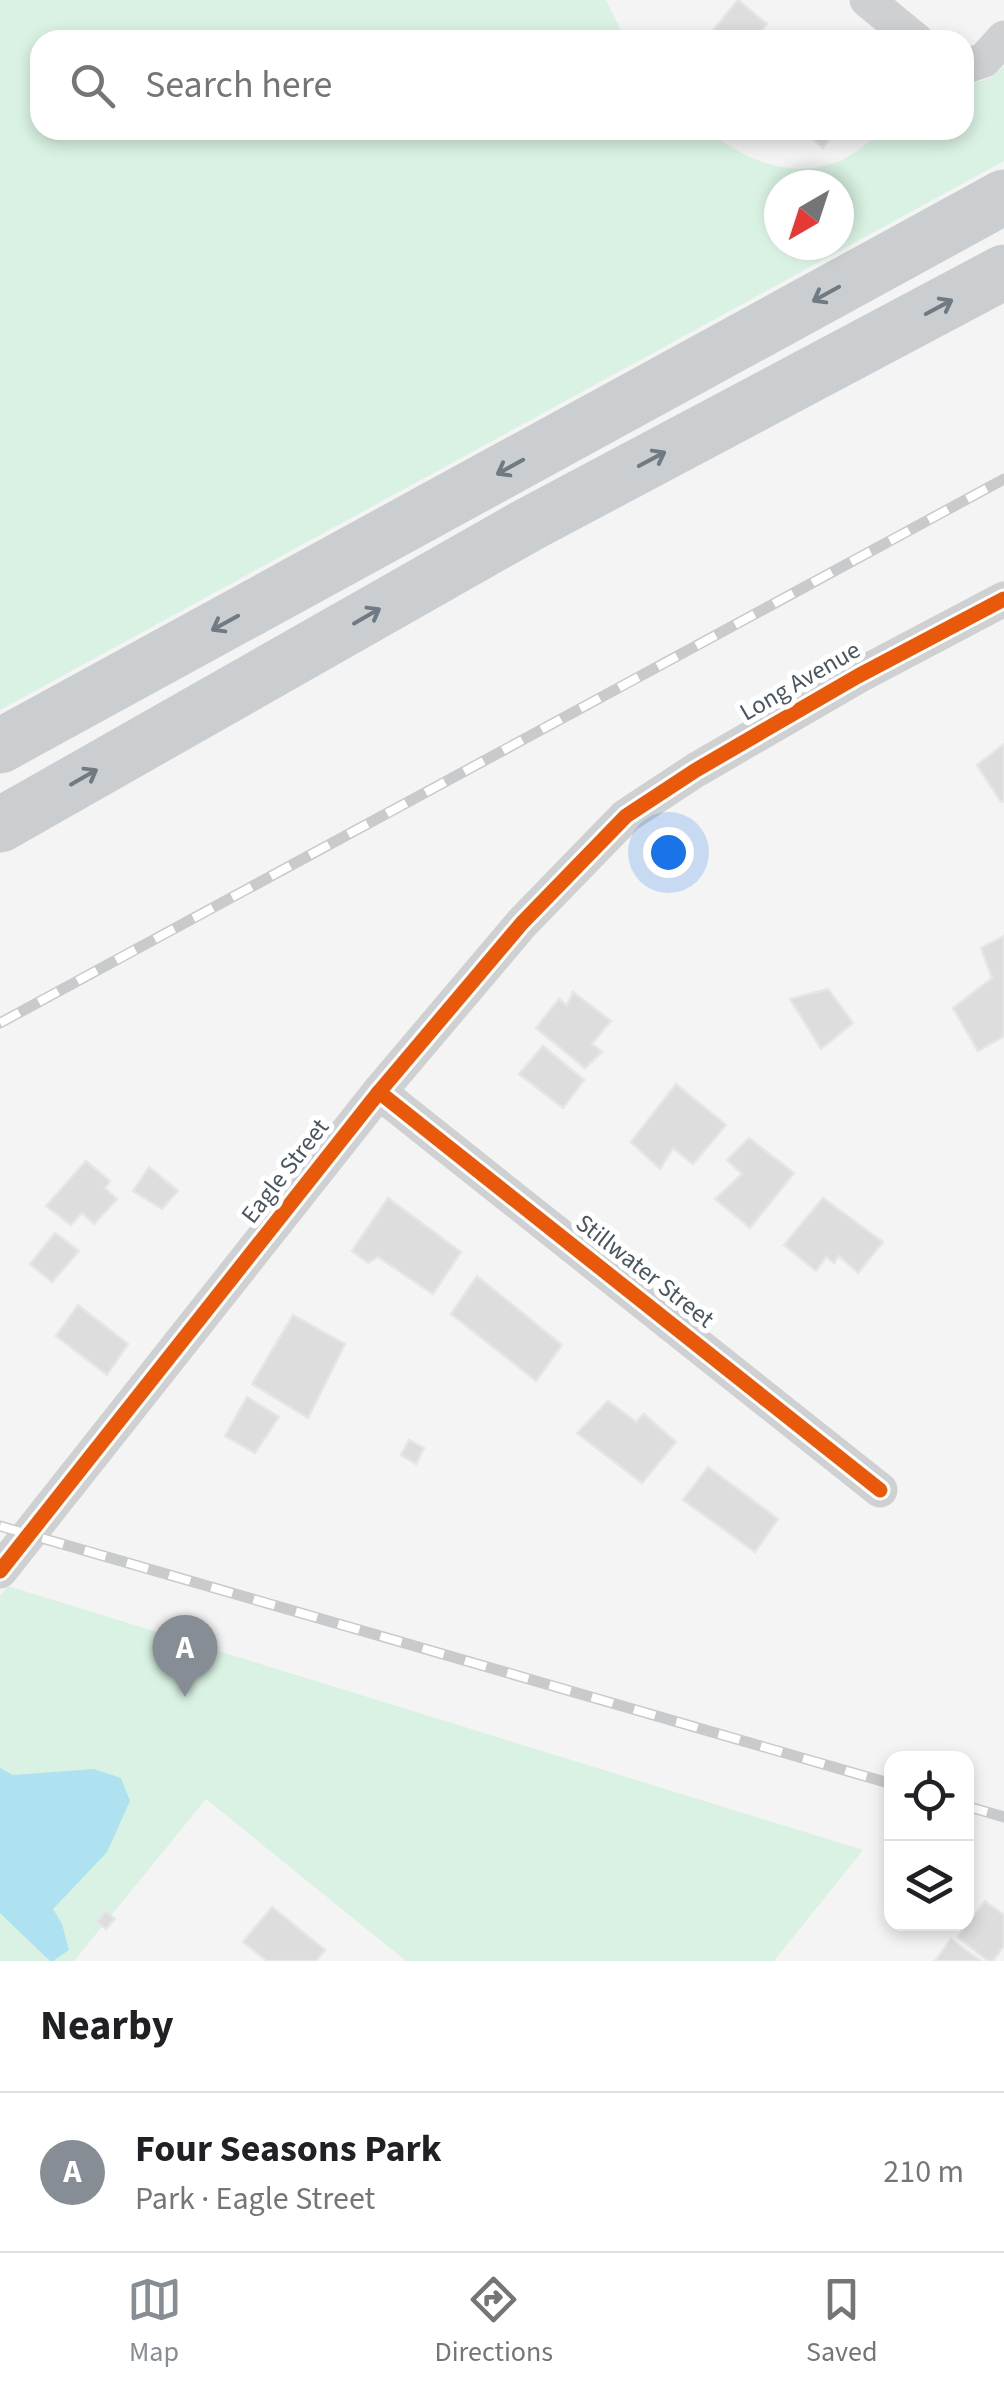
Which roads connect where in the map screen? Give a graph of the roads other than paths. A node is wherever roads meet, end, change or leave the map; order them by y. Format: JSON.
{"nodes":[{"id":1,"x":867,"y":0,"type":"edge"},
{"id":2,"x":904,"y":30,"type":"edge"},
{"id":3,"x":1004,"y":38,"type":"edge"},
{"id":4,"x":974,"y":64,"type":"edge"},
{"id":5,"x":1004,"y":197,"type":"edge"},
{"id":6,"x":1004,"y":272,"type":"edge"},
{"id":7,"x":1004,"y":600,"type":"edge"},
{"id":8,"x":0,"y":746,"type":"edge"},
{"id":9,"x":626,"y":816,"type":"joint"},
{"id":10,"x":0,"y":825,"type":"edge"},
{"id":11,"x":379,"y":1092,"type":"junction"},
{"id":12,"x":880,"y":1490,"type":"dead end"},
{"id":13,"x":0,"y":1571,"type":"edge"}],
"edges":[{"from":1,"to":2,"type":"street"},
{"from":3,"to":4,"type":"street"},
{"from":5,"to":8,"type":"main road","one_way":true},
{"from":10,"to":6,"type":"main road","one_way":true},
{"from":7,"to":9,"type":"street","name":"Long Avenue"},
{"from":9,"to":11,"type":"street","name":"Eagle Street"},
{"from":11,"to":12,"type":"street","name":"Stillwater Street"},
{"from":11,"to":13,"type":"street","name":"Eagle Street"}]}
